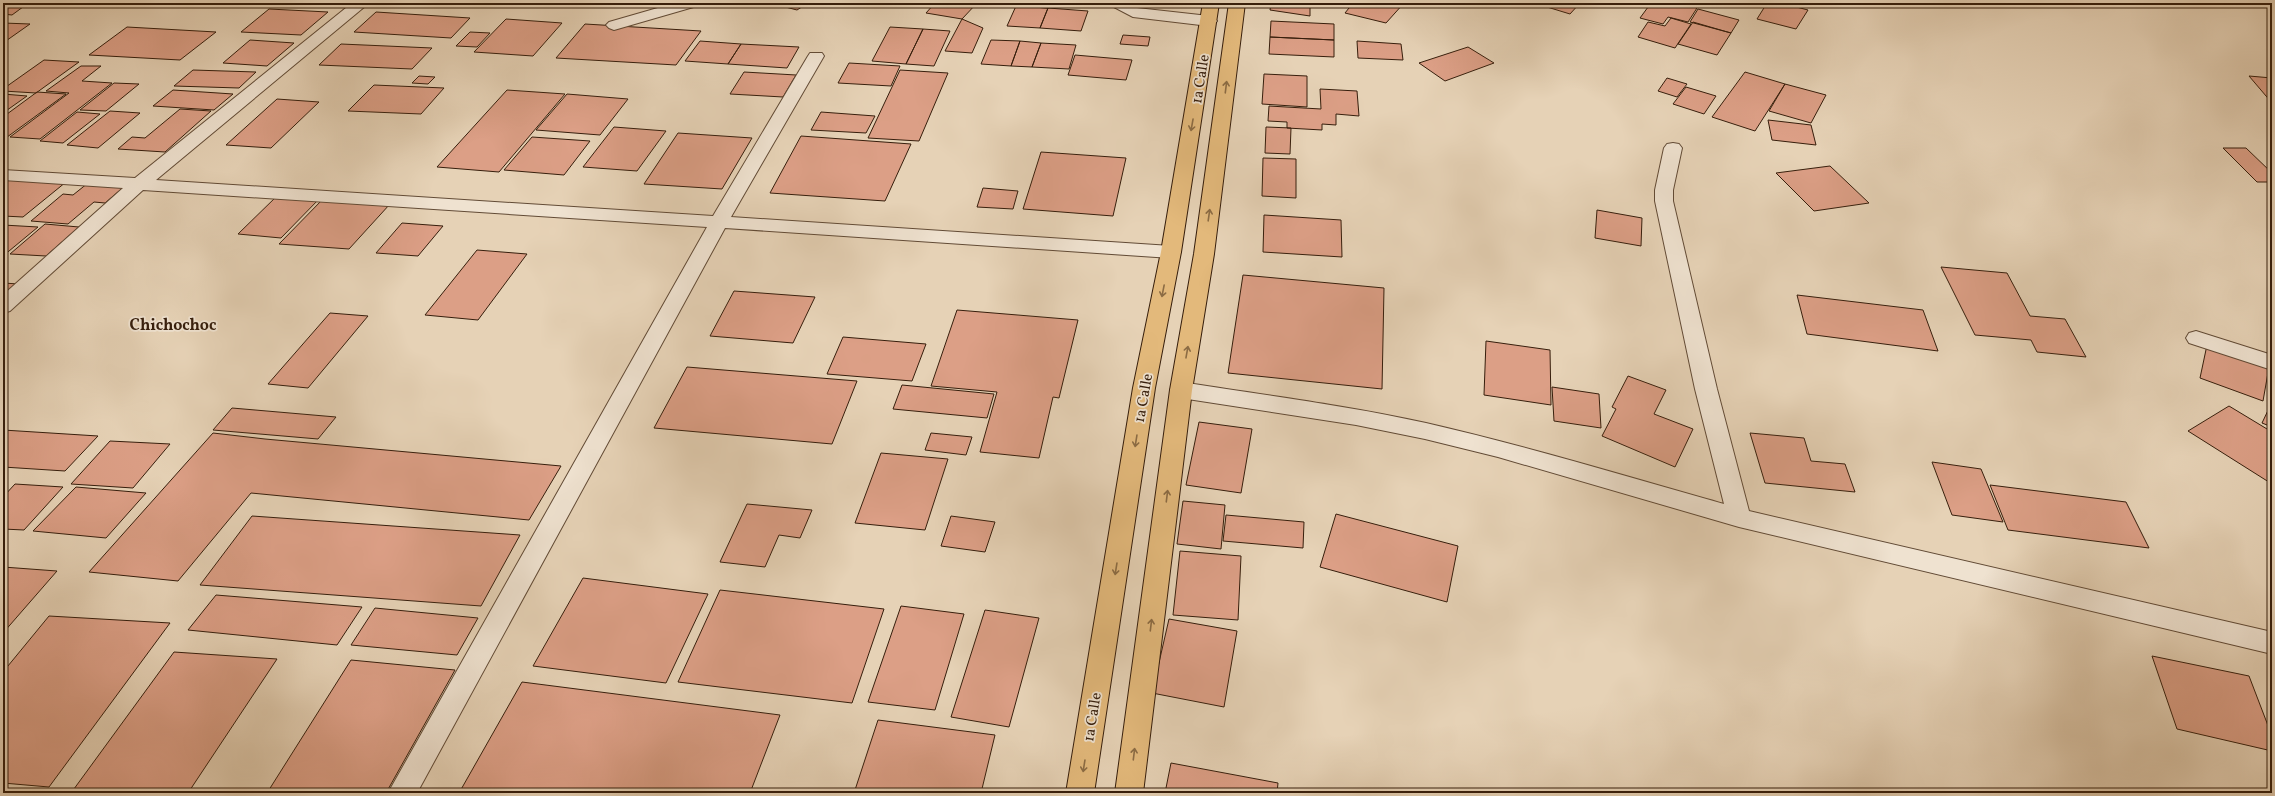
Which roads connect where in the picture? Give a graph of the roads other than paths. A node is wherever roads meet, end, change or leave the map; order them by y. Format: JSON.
{"nodes":[{"id":1,"x":361,"y":3,"type":"edge"},
{"id":2,"x":692,"y":3,"type":"edge"},
{"id":3,"x":1117,"y":3,"type":"edge"},
{"id":4,"x":1211,"y":3,"type":"edge"},
{"id":5,"x":1237,"y":3,"type":"edge"},
{"id":6,"x":1209,"y":21,"type":"junction"},
{"id":7,"x":614,"y":25,"type":"dead end"},
{"id":8,"x":816,"y":56,"type":"dead end"},
{"id":9,"x":1674,"y":148,"type":"dead end"},
{"id":10,"x":3,"y":175,"type":"edge"},
{"id":11,"x":139,"y":184,"type":"junction"},
{"id":12,"x":719,"y":222,"type":"junction"},
{"id":13,"x":1171,"y":252,"type":"junction"},
{"id":14,"x":3,"y":306,"type":"edge"},
{"id":15,"x":2196,"y":338,"type":"dead end"},
{"id":16,"x":2272,"y":362,"type":"edge"},
{"id":17,"x":1181,"y":390,"type":"junction"},
{"id":18,"x":1739,"y":518,"type":"junction"},
{"id":19,"x":2272,"y":643,"type":"edge"},
{"id":20,"x":402,"y":793,"type":"edge"},
{"id":21,"x":1080,"y":793,"type":"edge"},
{"id":22,"x":1129,"y":793,"type":"edge"}],
"edges":[{"from":1,"to":11,"type":"street"},
{"from":2,"to":7,"type":"street"},
{"from":3,"to":6,"type":"street"},
{"from":4,"to":6,"type":"main road","name":"1a Calle"},
{"from":17,"to":5,"type":"main road","name":"1a Calle","one_way":true},
{"from":6,"to":13,"type":"main road","name":"1a Calle","one_way":true},
{"from":8,"to":12,"type":"street"},
{"from":9,"to":18,"type":"street"},
{"from":10,"to":11,"type":"street"},
{"from":11,"to":12,"type":"street"},
{"from":11,"to":14,"type":"street"},
{"from":12,"to":13,"type":"street"},
{"from":12,"to":20,"type":"street"},
{"from":13,"to":21,"type":"main road","name":"1a Calle","one_way":true},
{"from":15,"to":16,"type":"street"},
{"from":17,"to":18,"type":"street"},
{"from":22,"to":17,"type":"main road","name":"1a Calle","one_way":true},
{"from":18,"to":19,"type":"street"}]}
